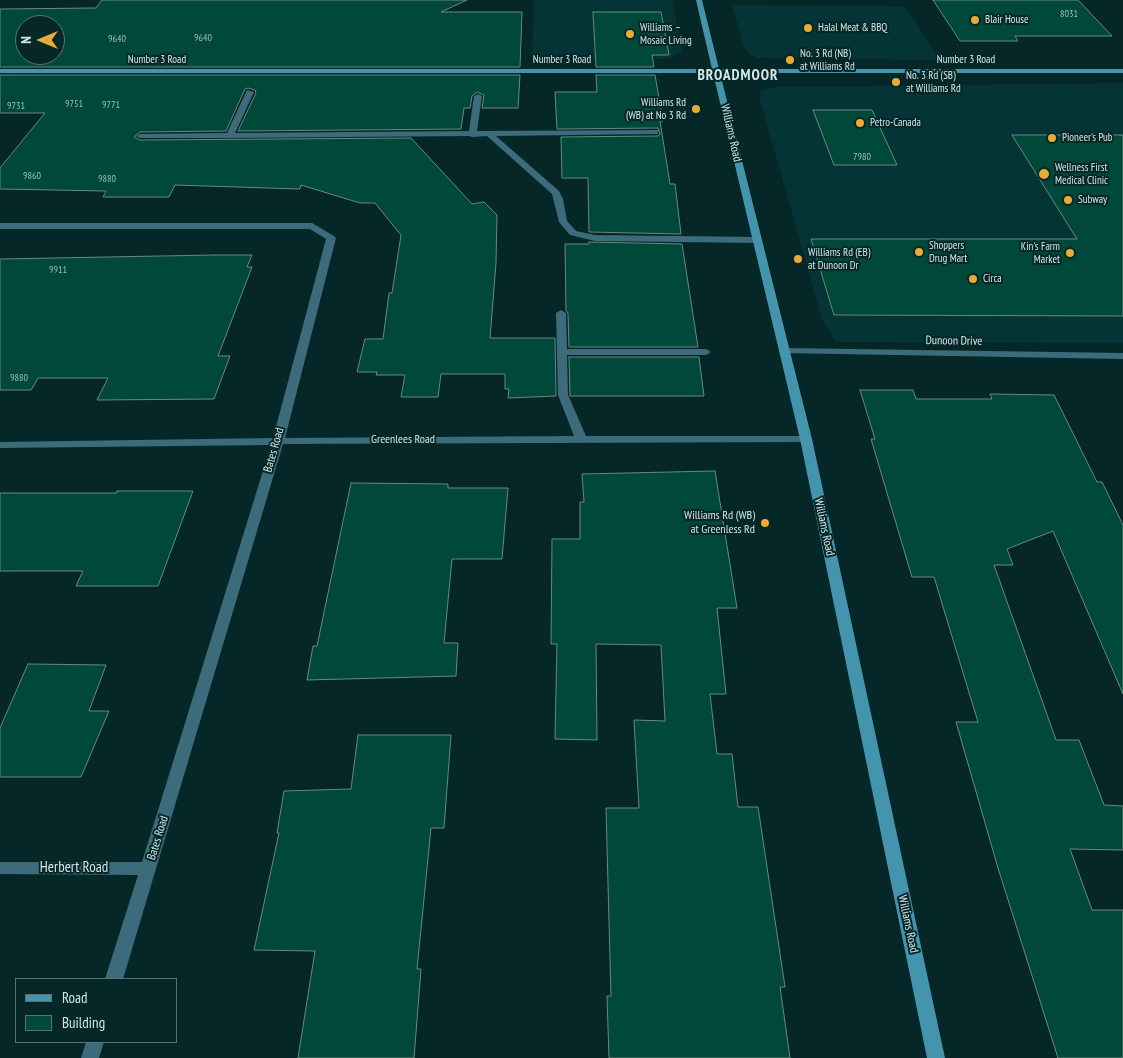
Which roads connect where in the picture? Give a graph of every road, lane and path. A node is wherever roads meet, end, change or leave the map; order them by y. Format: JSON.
{"nodes":[{"id":1,"x":699,"y":0,"type":"edge"},
{"id":2,"x":1123,"y":70,"type":"edge"},
{"id":3,"x":0,"y":71,"type":"edge"},
{"id":4,"x":717,"y":71,"type":"junction"},
{"id":5,"x":250,"y":92,"type":"dead end"},
{"id":6,"x":478,"y":96,"type":"dead end"},
{"id":7,"x":656,"y":132,"type":"dead end"},
{"id":8,"x":472,"y":135,"type":"junction"},
{"id":9,"x":491,"y":135,"type":"junction"},
{"id":10,"x":140,"y":136,"type":"dead end"},
{"id":11,"x":230,"y":136,"type":"junction"},
{"id":12,"x":0,"y":226,"type":"edge"},
{"id":13,"x":757,"y":240,"type":"junction"},
{"id":14,"x":561,"y":313,"type":"dead end"},
{"id":15,"x":784,"y":351,"type":"junction"},
{"id":16,"x":562,"y":352,"type":"junction"},
{"id":17,"x":706,"y":352,"type":"dead end"},
{"id":18,"x":1122,"y":357,"type":"edge"},
{"id":19,"x":581,"y":439,"type":"junction"},
{"id":20,"x":806,"y":439,"type":"junction"},
{"id":21,"x":278,"y":441,"type":"junction"},
{"id":22,"x":0,"y":445,"type":"edge"},
{"id":23,"x":0,"y":868,"type":"edge"},
{"id":24,"x":148,"y":869,"type":"junction"},
{"id":25,"x":114,"y":978,"type":"edge"},
{"id":26,"x":95,"y":1043,"type":"edge"},
{"id":27,"x":90,"y":1058,"type":"edge"},
{"id":28,"x":936,"y":1058,"type":"edge"}],
"edges":[{"from":1,"to":4,"type":"street","name":"Williams Road"},
{"from":2,"to":4,"type":"street","name":"Number 3 Road"},
{"from":3,"to":4,"type":"street","name":"Number 3 Road"},
{"from":4,"to":13,"type":"street","name":"Williams Road"},
{"from":5,"to":11,"type":"street"},
{"from":6,"to":8,"type":"street"},
{"from":7,"to":9,"type":"street"},
{"from":8,"to":9,"type":"street"},
{"from":8,"to":11,"type":"street"},
{"from":9,"to":13,"type":"street"},
{"from":10,"to":11,"type":"street"},
{"from":12,"to":21,"type":"street","name":"Bates Road"},
{"from":13,"to":15,"type":"street","name":"Williams Road"},
{"from":14,"to":16,"type":"street"},
{"from":15,"to":18,"type":"street","name":"Dunoon Drive"},
{"from":15,"to":20,"type":"street","name":"Williams Road"},
{"from":16,"to":17,"type":"street"},
{"from":16,"to":19,"type":"street"},
{"from":19,"to":20,"type":"street","name":"Greenlees Road"},
{"from":19,"to":21,"type":"street","name":"Greenlees Road"},
{"from":20,"to":28,"type":"street","name":"Williams Road"},
{"from":21,"to":22,"type":"street","name":"Greenlees Road"},
{"from":21,"to":24,"type":"street","name":"Bates Road"},
{"from":23,"to":24,"type":"street","name":"Herbert Road"},
{"from":24,"to":25,"type":"street","name":"Bates Road"},
{"from":26,"to":27,"type":"street"}]}
